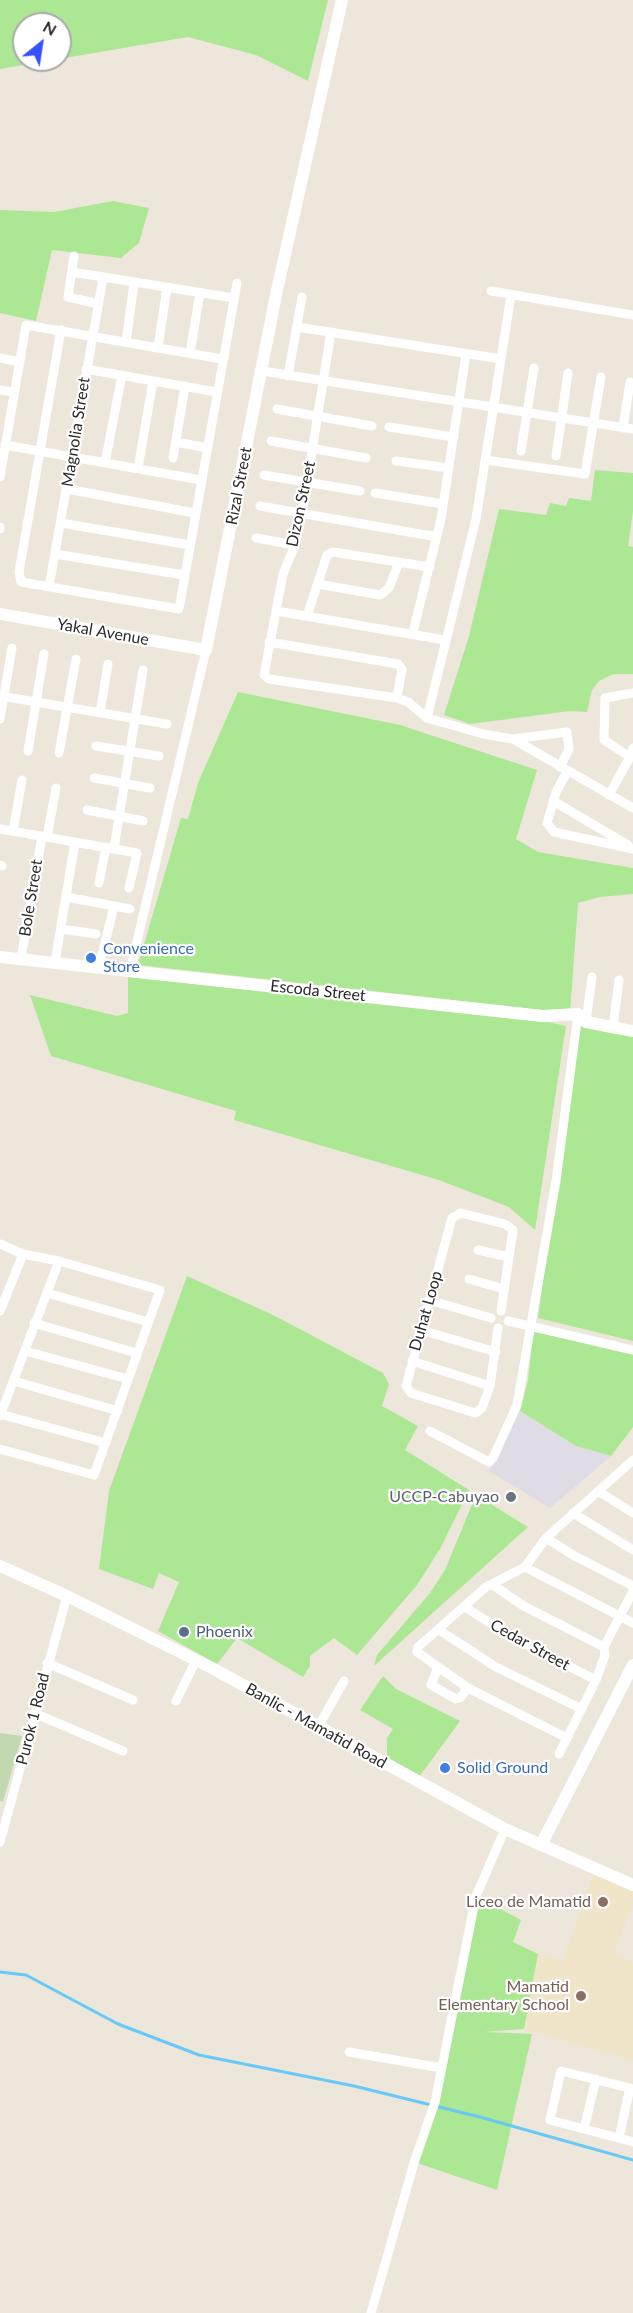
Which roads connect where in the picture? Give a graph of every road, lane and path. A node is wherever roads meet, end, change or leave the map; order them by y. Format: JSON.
{"nodes":[{"id":1,"x":342,"y":0,"type":"edge"},
{"id":2,"x":74,"y":256,"type":"dead end"},
{"id":3,"x":72,"y":272,"type":"junction"},
{"id":4,"x":103,"y":278,"type":"junction"},
{"id":5,"x":134,"y":283,"type":"junction"},
{"id":6,"x":237,"y":283,"type":"dead end"},
{"id":7,"x":168,"y":288,"type":"junction"},
{"id":8,"x":491,"y":291,"type":"dead end"},
{"id":9,"x":200,"y":293,"type":"junction"},
{"id":10,"x":511,"y":295,"type":"junction"},
{"id":11,"x":302,"y":297,"type":"dead end"},
{"id":12,"x":234,"y":298,"type":"junction"},
{"id":13,"x":99,"y":304,"type":"junction"},
{"id":14,"x":633,"y":315,"type":"edge"},
{"id":15,"x":297,"y":327,"type":"junction"},
{"id":16,"x":61,"y":330,"type":"junction"},
{"id":17,"x":331,"y":332,"type":"junction"},
{"id":18,"x":93,"y":336,"type":"junction"},
{"id":19,"x":126,"y":342,"type":"junction"},
{"id":20,"x":158,"y":347,"type":"junction"},
{"id":21,"x":190,"y":353,"type":"junction"},
{"id":22,"x":466,"y":354,"type":"junction"},
{"id":23,"x":0,"y":358,"type":"edge"},
{"id":24,"x":222,"y":359,"type":"junction"},
{"id":25,"x":501,"y":359,"type":"junction"},
{"id":26,"x":20,"y":362,"type":"junction"},
{"id":27,"x":534,"y":368,"type":"dead end"},
{"id":28,"x":86,"y":369,"type":"junction"},
{"id":29,"x":262,"y":371,"type":"junction"},
{"id":30,"x":568,"y":373,"type":"dead end"},
{"id":31,"x":122,"y":375,"type":"junction"},
{"id":32,"x":288,"y":376,"type":"junction"},
{"id":33,"x":601,"y":377,"type":"dead end"},
{"id":34,"x":153,"y":381,"type":"junction"},
{"id":35,"x":323,"y":381,"type":"junction"},
{"id":36,"x":630,"y":382,"type":"dead end"},
{"id":37,"x":184,"y":386,"type":"junction"},
{"id":38,"x":0,"y":390,"type":"edge"},
{"id":39,"x":14,"y":392,"type":"junction"},
{"id":40,"x":216,"y":392,"type":"junction"},
{"id":41,"x":459,"y":402,"type":"junction"},
{"id":42,"x":493,"y":408,"type":"junction"},
{"id":43,"x":278,"y":409,"type":"dead end"},
{"id":44,"x":527,"y":413,"type":"junction"},
{"id":45,"x":318,"y":417,"type":"junction"},
{"id":46,"x":562,"y":418,"type":"junction"},
{"id":47,"x":594,"y":423,"type":"junction"},
{"id":48,"x":4,"y":425,"type":"edge"},
{"id":49,"x":372,"y":426,"type":"dead end"},
{"id":50,"x":388,"y":427,"type":"dead end"},
{"id":51,"x":622,"y":428,"type":"junction"},
{"id":52,"x":633,"y":429,"type":"edge"},
{"id":53,"x":454,"y":437,"type":"junction"},
{"id":54,"x":271,"y":441,"type":"dead end"},
{"id":55,"x":176,"y":442,"type":"junction"},
{"id":56,"x":5,"y":445,"type":"junction"},
{"id":57,"x":207,"y":448,"type":"junction"},
{"id":58,"x":312,"y":449,"type":"junction"},
{"id":59,"x":40,"y":451,"type":"junction"},
{"id":60,"x":521,"y":451,"type":"dead end"},
{"id":61,"x":556,"y":456,"type":"dead end"},
{"id":62,"x":73,"y":457,"type":"junction"},
{"id":63,"x":2,"y":458,"type":"edge"},
{"id":64,"x":173,"y":458,"type":"dead end"},
{"id":65,"x":366,"y":458,"type":"dead end"},
{"id":66,"x":396,"y":460,"type":"dead end"},
{"id":67,"x":485,"y":460,"type":"junction"},
{"id":68,"x":105,"y":463,"type":"junction"},
{"id":69,"x":138,"y":468,"type":"junction"},
{"id":70,"x":449,"y":468,"type":"junction"},
{"id":71,"x":264,"y":475,"type":"dead end"},
{"id":72,"x":0,"y":477,"type":"edge"},
{"id":73,"x":201,"y":480,"type":"junction"},
{"id":74,"x":307,"y":483,"type":"junction"},
{"id":75,"x":67,"y":489,"type":"junction"},
{"id":76,"x":360,"y":491,"type":"dead end"},
{"id":77,"x":375,"y":493,"type":"dead end"},
{"id":78,"x":443,"y":504,"type":"junction"},
{"id":79,"x":260,"y":506,"type":"dead end"},
{"id":80,"x":195,"y":513,"type":"junction"},
{"id":81,"x":302,"y":514,"type":"junction"},
{"id":82,"x":61,"y":523,"type":"junction"},
{"id":83,"x":437,"y":537,"type":"junction"},
{"id":84,"x":256,"y":538,"type":"dead end"},
{"id":85,"x":190,"y":545,"type":"junction"},
{"id":86,"x":295,"y":545,"type":"junction"},
{"id":87,"x":55,"y":554,"type":"junction"},
{"id":88,"x":399,"y":562,"type":"junction"},
{"id":89,"x":430,"y":567,"type":"junction"},
{"id":90,"x":184,"y":575,"type":"junction"},
{"id":91,"x":318,"y":584,"type":"junction"},
{"id":92,"x":49,"y":587,"type":"junction"},
{"id":93,"x":276,"y":611,"type":"junction"},
{"id":94,"x":0,"y":614,"type":"edge"},
{"id":95,"x":307,"y":616,"type":"junction"},
{"id":96,"x":412,"y":632,"type":"junction"},
{"id":97,"x":445,"y":640,"type":"junction"},
{"id":98,"x":269,"y":642,"type":"junction"},
{"id":99,"x":12,"y":648,"type":"dead end"},
{"id":100,"x":206,"y":650,"type":"junction"},
{"id":101,"x":44,"y":654,"type":"dead end"},
{"id":102,"x":76,"y":659,"type":"dead end"},
{"id":103,"x":108,"y":664,"type":"dead end"},
{"id":104,"x":143,"y":670,"type":"dead end"},
{"id":105,"x":633,"y":693,"type":"edge"},
{"id":106,"x":2,"y":696,"type":"edge"},
{"id":107,"x":397,"y":698,"type":"junction"},
{"id":108,"x":36,"y":702,"type":"junction"},
{"id":109,"x":68,"y":707,"type":"junction"},
{"id":110,"x":100,"y":713,"type":"junction"},
{"id":111,"x":427,"y":718,"type":"junction"},
{"id":112,"x":0,"y":719,"type":"edge"},
{"id":113,"x":135,"y":719,"type":"junction"},
{"id":114,"x":167,"y":724,"type":"dead end"},
{"id":115,"x":513,"y":739,"type":"junction"},
{"id":116,"x":96,"y":746,"type":"dead end"},
{"id":117,"x":28,"y":751,"type":"dead end"},
{"id":118,"x":130,"y":751,"type":"junction"},
{"id":119,"x":59,"y":753,"type":"dead end"},
{"id":120,"x":631,"y":753,"type":"edge"},
{"id":121,"x":159,"y":756,"type":"dead end"},
{"id":122,"x":564,"y":770,"type":"junction"},
{"id":123,"x":94,"y":778,"type":"dead end"},
{"id":124,"x":22,"y":780,"type":"dead end"},
{"id":125,"x":125,"y":783,"type":"junction"},
{"id":126,"x":56,"y":788,"type":"dead end"},
{"id":127,"x":150,"y":789,"type":"dead end"},
{"id":128,"x":609,"y":795,"type":"junction"},
{"id":129,"x":553,"y":801,"type":"junction"},
{"id":130,"x":633,"y":808,"type":"edge"},
{"id":131,"x":87,"y":810,"type":"dead end"},
{"id":132,"x":120,"y":816,"type":"junction"},
{"id":133,"x":143,"y":821,"type":"dead end"},
{"id":134,"x":0,"y":829,"type":"edge"},
{"id":135,"x":13,"y":831,"type":"junction"},
{"id":136,"x":44,"y":837,"type":"junction"},
{"id":137,"x":75,"y":842,"type":"junction"},
{"id":138,"x":110,"y":848,"type":"junction"},
{"id":139,"x":633,"y":848,"type":"edge"},
{"id":140,"x":99,"y":883,"type":"dead end"},
{"id":141,"x":129,"y":888,"type":"dead end"},
{"id":142,"x":66,"y":897,"type":"junction"},
{"id":143,"x":114,"y":906,"type":"junction"},
{"id":144,"x":130,"y":909,"type":"dead end"},
{"id":145,"x":61,"y":929,"type":"junction"},
{"id":146,"x":96,"y":934,"type":"dead end"},
{"id":147,"x":0,"y":957,"type":"edge"},
{"id":148,"x":21,"y":959,"type":"junction"},
{"id":149,"x":55,"y":963,"type":"junction"},
{"id":150,"x":99,"y":967,"type":"junction"},
{"id":151,"x":130,"y":970,"type":"junction"},
{"id":152,"x":592,"y":977,"type":"dead end"},
{"id":153,"x":619,"y":980,"type":"dead end"},
{"id":154,"x":582,"y":1018,"type":"junction"},
{"id":155,"x":613,"y":1027,"type":"junction"},
{"id":156,"x":633,"y":1031,"type":"edge"},
{"id":157,"x":0,"y":1244,"type":"edge"},
{"id":158,"x":478,"y":1250,"type":"dead end"},
{"id":159,"x":23,"y":1254,"type":"junction"},
{"id":160,"x":509,"y":1257,"type":"junction"},
{"id":161,"x":59,"y":1261,"type":"junction"},
{"id":162,"x":469,"y":1279,"type":"dead end"},
{"id":163,"x":504,"y":1289,"type":"junction"},
{"id":164,"x":47,"y":1293,"type":"junction"},
{"id":165,"x":429,"y":1300,"type":"junction"},
{"id":166,"x":0,"y":1311,"type":"edge"},
{"id":167,"x":501,"y":1311,"type":"junction"},
{"id":168,"x":491,"y":1318,"type":"junction"},
{"id":169,"x":508,"y":1321,"type":"junction"},
{"id":170,"x":148,"y":1322,"type":"junction"},
{"id":171,"x":34,"y":1323,"type":"junction"},
{"id":172,"x":529,"y":1324,"type":"junction"},
{"id":173,"x":498,"y":1328,"type":"junction"},
{"id":174,"x":421,"y":1330,"type":"junction"},
{"id":175,"x":633,"y":1350,"type":"edge"},
{"id":176,"x":25,"y":1351,"type":"junction"},
{"id":177,"x":496,"y":1352,"type":"junction"},
{"id":178,"x":136,"y":1353,"type":"junction"},
{"id":179,"x":412,"y":1361,"type":"junction"},
{"id":180,"x":128,"y":1379,"type":"junction"},
{"id":181,"x":14,"y":1381,"type":"junction"},
{"id":182,"x":490,"y":1386,"type":"junction"},
{"id":183,"x":118,"y":1411,"type":"junction"},
{"id":184,"x":0,"y":1415,"type":"edge"},
{"id":185,"x":430,"y":1431,"type":"dead end"},
{"id":186,"x":106,"y":1443,"type":"junction"},
{"id":187,"x":0,"y":1449,"type":"edge"},
{"id":188,"x":633,"y":1460,"type":"edge"},
{"id":189,"x":623,"y":1469,"type":"junction"},
{"id":190,"x":633,"y":1475,"type":"edge"},
{"id":191,"x":598,"y":1491,"type":"junction"},
{"id":192,"x":573,"y":1513,"type":"junction"},
{"id":193,"x":633,"y":1513,"type":"edge"},
{"id":194,"x":546,"y":1538,"type":"junction"},
{"id":195,"x":633,"y":1550,"type":"edge"},
{"id":196,"x":0,"y":1566,"type":"edge"},
{"id":197,"x":525,"y":1567,"type":"junction"},
{"id":198,"x":493,"y":1584,"type":"junction"},
{"id":199,"x":633,"y":1586,"type":"edge"},
{"id":200,"x":633,"y":1591,"type":"edge"},
{"id":201,"x":67,"y":1596,"type":"junction"},
{"id":202,"x":465,"y":1607,"type":"junction"},
{"id":203,"x":619,"y":1616,"type":"junction"},
{"id":204,"x":633,"y":1623,"type":"edge"},
{"id":205,"x":439,"y":1629,"type":"junction"},
{"id":206,"x":604,"y":1647,"type":"junction"},
{"id":207,"x":196,"y":1660,"type":"junction"},
{"id":208,"x":47,"y":1663,"type":"junction"},
{"id":209,"x":633,"y":1665,"type":"edge"},
{"id":210,"x":438,"y":1667,"type":"junction"},
{"id":211,"x":596,"y":1680,"type":"junction"},
{"id":212,"x":344,"y":1681,"type":"dead end"},
{"id":213,"x":468,"y":1688,"type":"junction"},
{"id":214,"x":134,"y":1700,"type":"dead end"},
{"id":215,"x":176,"y":1701,"type":"dead end"},
{"id":216,"x":582,"y":1709,"type":"junction"},
{"id":217,"x":34,"y":1713,"type":"junction"},
{"id":218,"x":318,"y":1727,"type":"junction"},
{"id":219,"x":567,"y":1738,"type":"junction"},
{"id":220,"x":123,"y":1751,"type":"dead end"},
{"id":221,"x":559,"y":1754,"type":"dead end"},
{"id":222,"x":505,"y":1829,"type":"junction"},
{"id":223,"x":0,"y":1842,"type":"edge"},
{"id":224,"x":540,"y":1845,"type":"junction"},
{"id":225,"x":633,"y":1885,"type":"edge"},
{"id":226,"x":349,"y":2052,"type":"dead end"},
{"id":227,"x":442,"y":2068,"type":"junction"},
{"id":228,"x":596,"y":2079,"type":"junction"},
{"id":229,"x":631,"y":2088,"type":"edge"},
{"id":230,"x":584,"y":2129,"type":"junction"},
{"id":231,"x":618,"y":2138,"type":"junction"},
{"id":232,"x":633,"y":2142,"type":"edge"},
{"id":233,"x":371,"y":2313,"type":"edge"}],
"edges":[{"from":1,"to":29,"type":"street","name":"Rizal Street"},
{"from":2,"to":3,"type":"street"},
{"from":3,"to":4,"type":"street"},
{"from":3,"to":13,"type":"street"},
{"from":4,"to":5,"type":"street"},
{"from":4,"to":13,"type":"street","name":"Magnolia Street"},
{"from":5,"to":7,"type":"street"},
{"from":5,"to":19,"type":"street"},
{"from":6,"to":12,"type":"street"},
{"from":7,"to":9,"type":"street"},
{"from":7,"to":20,"type":"street"},
{"from":8,"to":10,"type":"street"},
{"from":9,"to":12,"type":"street"},
{"from":9,"to":21,"type":"street"},
{"from":10,"to":14,"type":"street"},
{"from":10,"to":25,"type":"street"},
{"from":11,"to":15,"type":"street"},
{"from":12,"to":24,"type":"street"},
{"from":13,"to":18,"type":"street","name":"Magnolia Street"},
{"from":15,"to":17,"type":"street"},
{"from":15,"to":32,"type":"street"},
{"from":16,"to":18,"type":"street"},
{"from":16,"to":26,"type":"street"},
{"from":16,"to":59,"type":"street"},
{"from":17,"to":22,"type":"street"},
{"from":17,"to":35,"type":"street","name":"Dizon Street"},
{"from":18,"to":19,"type":"street"},
{"from":18,"to":28,"type":"street","name":"Magnolia Street"},
{"from":19,"to":20,"type":"street"},
{"from":20,"to":21,"type":"street"},
{"from":21,"to":24,"type":"street"},
{"from":22,"to":25,"type":"street"},
{"from":22,"to":41,"type":"street"},
{"from":23,"to":26,"type":"street"},
{"from":24,"to":40,"type":"street"},
{"from":25,"to":42,"type":"street"},
{"from":26,"to":39,"type":"street"},
{"from":27,"to":44,"type":"street"},
{"from":28,"to":31,"type":"street"},
{"from":28,"to":62,"type":"street","name":"Magnolia Street"},
{"from":29,"to":32,"type":"street"},
{"from":29,"to":100,"type":"street","name":"Rizal Street"},
{"from":30,"to":46,"type":"street"},
{"from":31,"to":34,"type":"street"},
{"from":31,"to":68,"type":"street"},
{"from":32,"to":35,"type":"street"},
{"from":33,"to":47,"type":"street"},
{"from":34,"to":37,"type":"street"},
{"from":34,"to":69,"type":"street"},
{"from":35,"to":41,"type":"street"},
{"from":35,"to":45,"type":"street","name":"Dizon Street"},
{"from":36,"to":51,"type":"street"},
{"from":37,"to":40,"type":"street"},
{"from":37,"to":55,"type":"street"},
{"from":38,"to":39,"type":"street"},
{"from":39,"to":48,"type":"street"},
{"from":40,"to":57,"type":"street"},
{"from":41,"to":42,"type":"street"},
{"from":41,"to":53,"type":"street"},
{"from":42,"to":44,"type":"street"},
{"from":42,"to":67,"type":"street"},
{"from":43,"to":45,"type":"street"},
{"from":44,"to":46,"type":"street"},
{"from":44,"to":60,"type":"street"},
{"from":45,"to":49,"type":"street"},
{"from":45,"to":58,"type":"street","name":"Dizon Street"},
{"from":46,"to":47,"type":"street"},
{"from":46,"to":61,"type":"street"},
{"from":47,"to":51,"type":"street"},
{"from":47,"to":67,"type":"street"},
{"from":48,"to":56,"type":"street"},
{"from":50,"to":53,"type":"street"},
{"from":51,"to":52,"type":"street"},
{"from":53,"to":70,"type":"street"},
{"from":54,"to":58,"type":"street"},
{"from":55,"to":57,"type":"street"},
{"from":55,"to":64,"type":"street"},
{"from":56,"to":59,"type":"street"},
{"from":56,"to":63,"type":"street"},
{"from":57,"to":73,"type":"street"},
{"from":58,"to":65,"type":"street"},
{"from":58,"to":74,"type":"street","name":"Dizon Street"},
{"from":59,"to":62,"type":"street"},
{"from":59,"to":92,"type":"street"},
{"from":62,"to":68,"type":"street"},
{"from":62,"to":75,"type":"street","name":"Magnolia Street"},
{"from":63,"to":72,"type":"street"},
{"from":66,"to":70,"type":"street"},
{"from":67,"to":97,"type":"street"},
{"from":68,"to":69,"type":"street"},
{"from":69,"to":73,"type":"street"},
{"from":70,"to":78,"type":"street"},
{"from":71,"to":74,"type":"street"},
{"from":73,"to":80,"type":"street"},
{"from":74,"to":76,"type":"street"},
{"from":74,"to":81,"type":"street","name":"Dizon Street"},
{"from":75,"to":80,"type":"street"},
{"from":75,"to":82,"type":"street","name":"Magnolia Street"},
{"from":77,"to":78,"type":"street"},
{"from":78,"to":83,"type":"street"},
{"from":79,"to":81,"type":"street"},
{"from":80,"to":85,"type":"street"},
{"from":81,"to":83,"type":"street"},
{"from":81,"to":86,"type":"street","name":"Dizon Street"},
{"from":82,"to":85,"type":"street"},
{"from":82,"to":87,"type":"street","name":"Magnolia Street"},
{"from":83,"to":89,"type":"street"},
{"from":84,"to":86,"type":"street"},
{"from":85,"to":90,"type":"street"},
{"from":86,"to":93,"type":"street","name":"Dizon Street"},
{"from":87,"to":90,"type":"street"},
{"from":87,"to":92,"type":"street","name":"Magnolia Street"},
{"from":88,"to":89,"type":"street"},
{"from":88,"to":91,"type":"street"},
{"from":88,"to":91,"type":"street"},
{"from":89,"to":96,"type":"street"},
{"from":90,"to":92,"type":"street"},
{"from":91,"to":95,"type":"street"},
{"from":93,"to":95,"type":"street"},
{"from":93,"to":98,"type":"street","name":"Dizon Street"},
{"from":94,"to":100,"type":"street","name":"Yakal Avenue"},
{"from":95,"to":96,"type":"street"},
{"from":96,"to":97,"type":"street"},
{"from":97,"to":111,"type":"street"},
{"from":98,"to":107,"type":"street"},
{"from":98,"to":107,"type":"street","name":"Dizon Street"},
{"from":99,"to":106,"type":"street"},
{"from":100,"to":151,"type":"street","name":"Rizal Street"},
{"from":101,"to":108,"type":"street"},
{"from":102,"to":109,"type":"street"},
{"from":103,"to":110,"type":"street"},
{"from":104,"to":113,"type":"street"},
{"from":105,"to":120,"type":"street"},
{"from":106,"to":108,"type":"street"},
{"from":106,"to":112,"type":"street"},
{"from":107,"to":111,"type":"street"},
{"from":108,"to":109,"type":"street"},
{"from":108,"to":117,"type":"street"},
{"from":109,"to":110,"type":"street"},
{"from":109,"to":119,"type":"street"},
{"from":110,"to":113,"type":"street"},
{"from":111,"to":115,"type":"street"},
{"from":113,"to":114,"type":"street"},
{"from":113,"to":118,"type":"street"},
{"from":115,"to":122,"type":"street"},
{"from":115,"to":122,"type":"street"},
{"from":116,"to":118,"type":"street"},
{"from":118,"to":121,"type":"street"},
{"from":118,"to":125,"type":"street"},
{"from":120,"to":128,"type":"street"},
{"from":122,"to":128,"type":"street"},
{"from":122,"to":129,"type":"street"},
{"from":123,"to":125,"type":"street"},
{"from":124,"to":135,"type":"street"},
{"from":125,"to":127,"type":"street"},
{"from":125,"to":132,"type":"street"},
{"from":126,"to":136,"type":"street","name":"Bole Street"},
{"from":128,"to":130,"type":"street"},
{"from":129,"to":139,"type":"street"},
{"from":129,"to":139,"type":"street"},
{"from":131,"to":132,"type":"street"},
{"from":132,"to":133,"type":"street"},
{"from":132,"to":138,"type":"street"},
{"from":134,"to":135,"type":"street"},
{"from":135,"to":136,"type":"street"},
{"from":136,"to":137,"type":"street"},
{"from":136,"to":148,"type":"street","name":"Bole Street"},
{"from":137,"to":138,"type":"street"},
{"from":137,"to":142,"type":"street"},
{"from":138,"to":140,"type":"street"},
{"from":138,"to":141,"type":"street"},
{"from":142,"to":143,"type":"street"},
{"from":142,"to":145,"type":"street"},
{"from":143,"to":144,"type":"street"},
{"from":143,"to":150,"type":"street"},
{"from":145,"to":146,"type":"street"},
{"from":145,"to":149,"type":"street"},
{"from":147,"to":148,"type":"street","name":"Escoda Street"},
{"from":148,"to":149,"type":"street","name":"Escoda Street"},
{"from":149,"to":150,"type":"street","name":"Escoda Street"},
{"from":150,"to":151,"type":"street","name":"Escoda Street"},
{"from":151,"to":154,"type":"street","name":"Escoda Street"},
{"from":152,"to":154,"type":"street"},
{"from":153,"to":155,"type":"street"},
{"from":154,"to":155,"type":"street","name":"Escoda Street"},
{"from":154,"to":172,"type":"street"},
{"from":155,"to":156,"type":"street","name":"Escoda Street"},
{"from":157,"to":159,"type":"street"},
{"from":158,"to":160,"type":"street"},
{"from":159,"to":161,"type":"street"},
{"from":159,"to":166,"type":"street"},
{"from":160,"to":163,"type":"street","name":"Duhat Loop"},
{"from":160,"to":165,"type":"street","name":"Duhat Loop"},
{"from":161,"to":164,"type":"street"},
{"from":161,"to":170,"type":"street"},
{"from":162,"to":163,"type":"street"},
{"from":163,"to":167,"type":"street","name":"Duhat Loop"},
{"from":164,"to":170,"type":"street"},
{"from":164,"to":171,"type":"street"},
{"from":165,"to":168,"type":"street"},
{"from":165,"to":174,"type":"street","name":"Duhat Loop"},
{"from":167,"to":168,"type":"street"},
{"from":167,"to":169,"type":"street"},
{"from":168,"to":173,"type":"street"},
{"from":169,"to":172,"type":"street"},
{"from":169,"to":173,"type":"street"},
{"from":170,"to":178,"type":"street"},
{"from":171,"to":176,"type":"street"},
{"from":171,"to":178,"type":"street"},
{"from":172,"to":175,"type":"street"},
{"from":172,"to":185,"type":"street"},
{"from":173,"to":177,"type":"street","name":"Duhat Loop"},
{"from":174,"to":177,"type":"street"},
{"from":174,"to":179,"type":"street","name":"Duhat Loop"},
{"from":176,"to":180,"type":"street"},
{"from":176,"to":181,"type":"street"},
{"from":177,"to":182,"type":"street","name":"Duhat Loop"},
{"from":178,"to":180,"type":"street"},
{"from":179,"to":182,"type":"street"},
{"from":179,"to":182,"type":"street","name":"Duhat Loop"},
{"from":180,"to":183,"type":"street"},
{"from":181,"to":183,"type":"street"},
{"from":181,"to":184,"type":"street"},
{"from":183,"to":186,"type":"street"},
{"from":184,"to":186,"type":"street"},
{"from":186,"to":187,"type":"street"},
{"from":188,"to":189,"type":"street"},
{"from":189,"to":190,"type":"street"},
{"from":189,"to":191,"type":"street"},
{"from":191,"to":192,"type":"street"},
{"from":191,"to":193,"type":"street"},
{"from":192,"to":194,"type":"street"},
{"from":192,"to":195,"type":"street"},
{"from":194,"to":197,"type":"street"},
{"from":194,"to":199,"type":"street"},
{"from":196,"to":201,"type":"street","name":"Banlic - Mamatid Road"},
{"from":197,"to":198,"type":"street"},
{"from":197,"to":203,"type":"street"},
{"from":198,"to":202,"type":"street"},
{"from":198,"to":206,"type":"street"},
{"from":200,"to":203,"type":"street"},
{"from":201,"to":207,"type":"street","name":"Banlic - Mamatid Road"},
{"from":201,"to":208,"type":"street","name":"Purok 1 Road"},
{"from":202,"to":205,"type":"street"},
{"from":202,"to":211,"type":"street","name":"Cedar Street"},
{"from":203,"to":204,"type":"street"},
{"from":203,"to":206,"type":"street"},
{"from":205,"to":210,"type":"street"},
{"from":205,"to":216,"type":"street"},
{"from":206,"to":211,"type":"street"},
{"from":207,"to":215,"type":"street"},
{"from":207,"to":218,"type":"street","name":"Banlic - Mamatid Road"},
{"from":208,"to":214,"type":"street"},
{"from":208,"to":217,"type":"street","name":"Purok 1 Road"},
{"from":209,"to":224,"type":"street"},
{"from":210,"to":213,"type":"street"},
{"from":210,"to":213,"type":"street"},
{"from":211,"to":216,"type":"street"},
{"from":212,"to":218,"type":"street"},
{"from":213,"to":219,"type":"street"},
{"from":216,"to":219,"type":"street"},
{"from":217,"to":220,"type":"street"},
{"from":217,"to":223,"type":"street","name":"Purok 1 Road"},
{"from":218,"to":222,"type":"street","name":"Banlic - Mamatid Road"},
{"from":219,"to":221,"type":"street"},
{"from":222,"to":224,"type":"street","name":"Banlic - Mamatid Road"},
{"from":222,"to":227,"type":"street"},
{"from":224,"to":225,"type":"street","name":"Banlic - Mamatid Road"},
{"from":226,"to":227,"type":"street"},
{"from":227,"to":233,"type":"street"},
{"from":228,"to":229,"type":"street"},
{"from":228,"to":230,"type":"street"},
{"from":228,"to":230,"type":"street"},
{"from":229,"to":231,"type":"street"},
{"from":230,"to":231,"type":"street"},
{"from":231,"to":232,"type":"street"}]}
